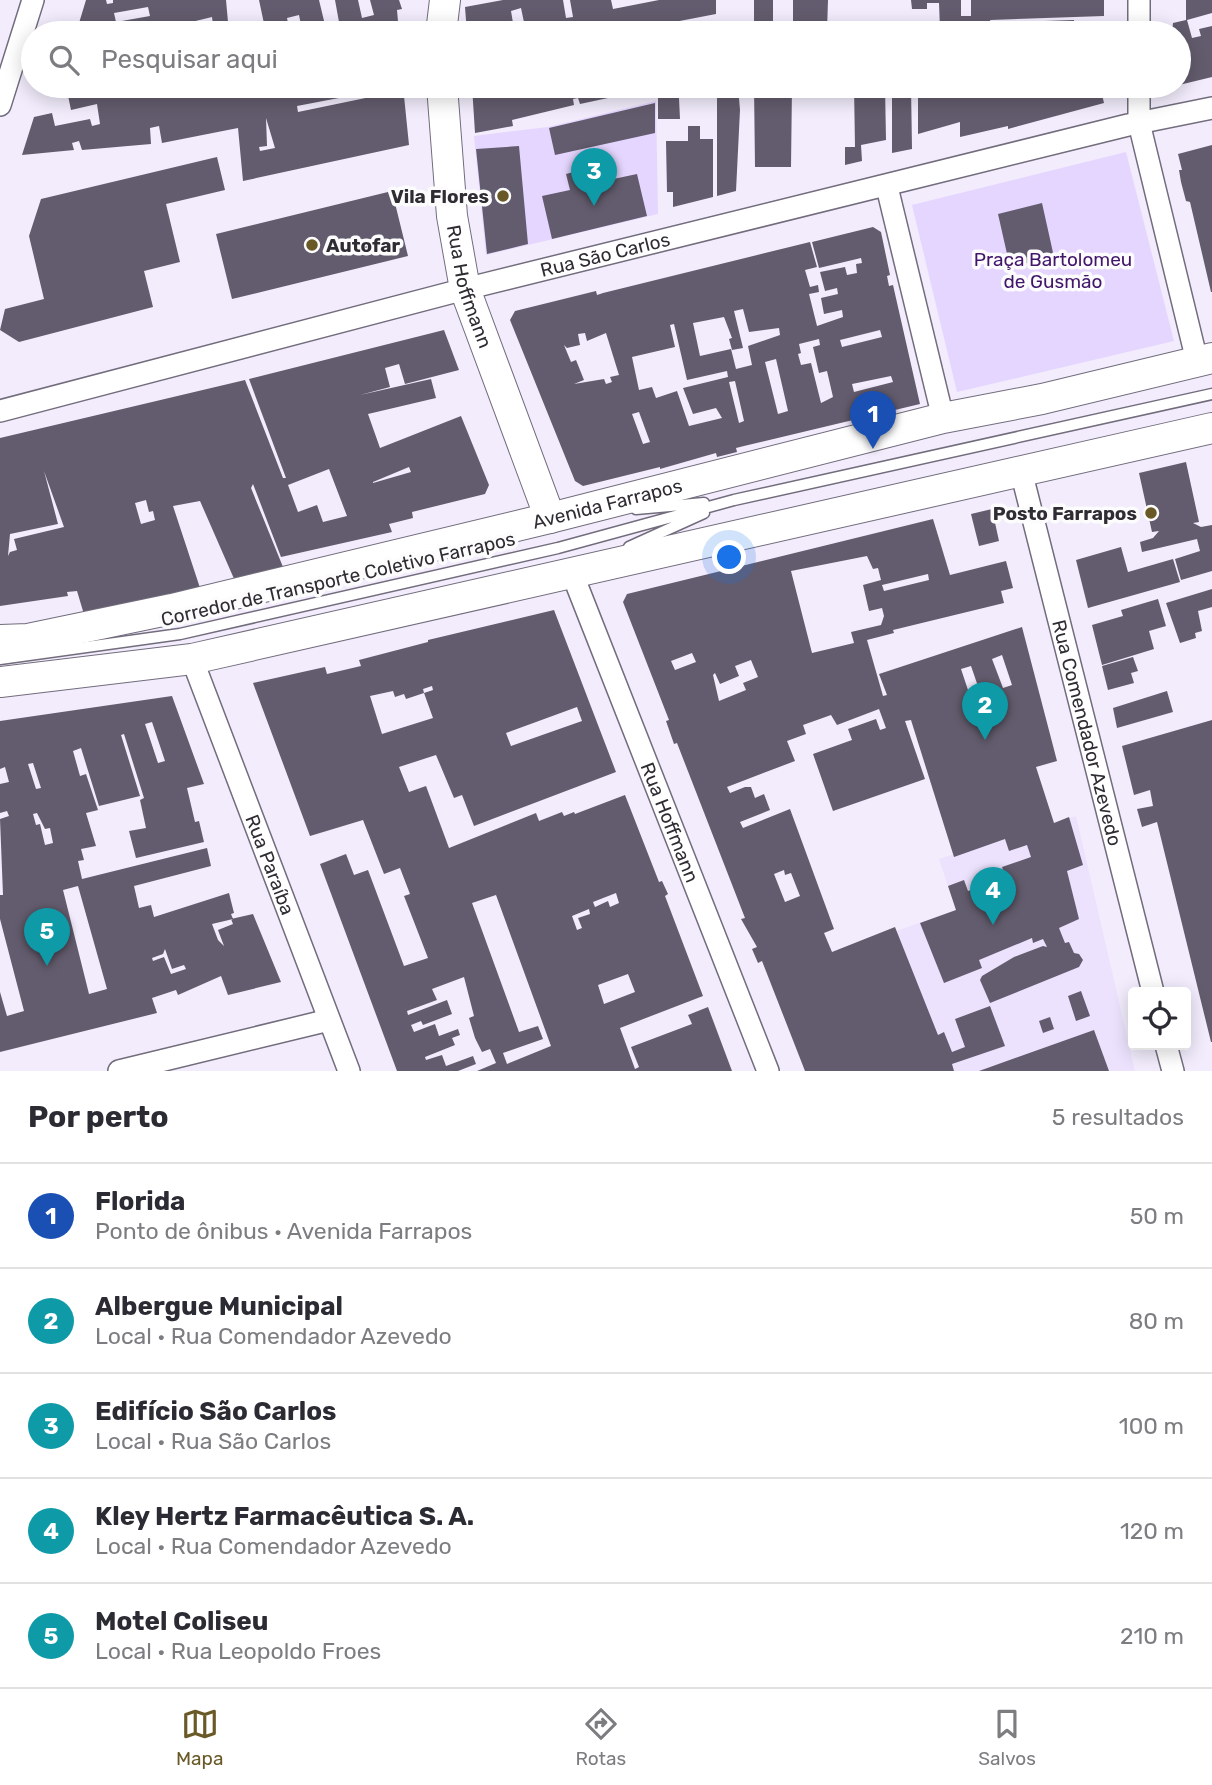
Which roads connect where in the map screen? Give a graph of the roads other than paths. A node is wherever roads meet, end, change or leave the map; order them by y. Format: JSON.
{"nodes":[{"id":1,"x":33,"y":0,"type":"edge"},
{"id":2,"x":445,"y":0,"type":"edge"},
{"id":3,"x":1139,"y":0,"type":"edge"},
{"id":4,"x":26,"y":21,"type":"edge"},
{"id":5,"x":442,"y":21,"type":"edge"},
{"id":6,"x":1139,"y":21,"type":"edge"},
{"id":7,"x":21,"y":38,"type":"edge"},
{"id":8,"x":443,"y":98,"type":"edge"},
{"id":9,"x":1139,"y":98,"type":"edge"},
{"id":10,"x":0,"y":105,"type":"edge"},
{"id":11,"x":1212,"y":108,"type":"edge"},
{"id":12,"x":1139,"y":123,"type":"junction"},
{"id":13,"x":887,"y":187,"type":"junction"},
{"id":14,"x":465,"y":289,"type":"junction"},
{"id":15,"x":1204,"y":360,"type":"edge"},
{"id":16,"x":1212,"y":394,"type":"edge"},
{"id":17,"x":0,"y":411,"type":"edge"},
{"id":18,"x":943,"y":418,"type":"junction"},
{"id":19,"x":1212,"y":428,"type":"edge"},
{"id":20,"x":1021,"y":471,"type":"junction"},
{"id":21,"x":734,"y":500,"type":"junction"},
{"id":22,"x":550,"y":518,"type":"junction"},
{"id":23,"x":572,"y":573,"type":"junction"},
{"id":24,"x":0,"y":640,"type":"edge"},
{"id":25,"x":0,"y":659,"type":"edge"},
{"id":26,"x":192,"y":659,"type":"junction"},
{"id":27,"x":0,"y":682,"type":"edge"},
{"id":28,"x":1152,"y":987,"type":"edge"},
{"id":29,"x":329,"y":1020,"type":"junction"},
{"id":30,"x":1167,"y":1050,"type":"edge"},
{"id":31,"x":148,"y":1068,"type":"edge"},
{"id":32,"x":119,"y":1071,"type":"edge"},
{"id":33,"x":349,"y":1071,"type":"edge"},
{"id":34,"x":768,"y":1071,"type":"edge"},
{"id":35,"x":1173,"y":1071,"type":"edge"}],
"edges":[{"from":1,"to":4,"type":"street"},
{"from":2,"to":5,"type":"main road"},
{"from":3,"to":6,"type":"street"},
{"from":7,"to":10,"type":"street"},
{"from":8,"to":14,"type":"main road","name":"Rua Hoffmann"},
{"from":9,"to":12,"type":"street"},
{"from":11,"to":12,"type":"street","name":"Rua São Carlos"},
{"from":12,"to":13,"type":"street","name":"Rua São Carlos"},
{"from":12,"to":15,"type":"street"},
{"from":13,"to":14,"type":"street","name":"Rua São Carlos"},
{"from":13,"to":18,"type":"street"},
{"from":14,"to":17,"type":"street","name":"Rua São Carlos"},
{"from":14,"to":22,"type":"main road","name":"Rua Hoffmann"},
{"from":15,"to":18,"type":"main road","name":"Avenida Farrapos"},
{"from":16,"to":21,"type":"lane","name":"Corredor de Transporte Coletivo Farrapos"},
{"from":18,"to":22,"type":"main road","name":"Avenida Farrapos"},
{"from":19,"to":20,"type":"main road"},
{"from":20,"to":23,"type":"main road"},
{"from":20,"to":28,"type":"street","name":"Rua Comendador Azevedo"},
{"from":21,"to":22,"type":"lane"},
{"from":21,"to":23,"type":"lane"},
{"from":21,"to":25,"type":"lane","name":"Corredor de Transporte Coletivo Farrapos"},
{"from":22,"to":24,"type":"main road","name":"Avenida Farrapos"},
{"from":23,"to":26,"type":"main road"},
{"from":23,"to":34,"type":"street","name":"Rua Hoffmann"},
{"from":26,"to":27,"type":"main road"},
{"from":26,"to":29,"type":"street","name":"Rua Paraíba"},
{"from":29,"to":31,"type":"street"},
{"from":29,"to":33,"type":"street","name":"Rua Paraíba"},
{"from":30,"to":35,"type":"street"},
{"from":31,"to":32,"type":"street"}]}
